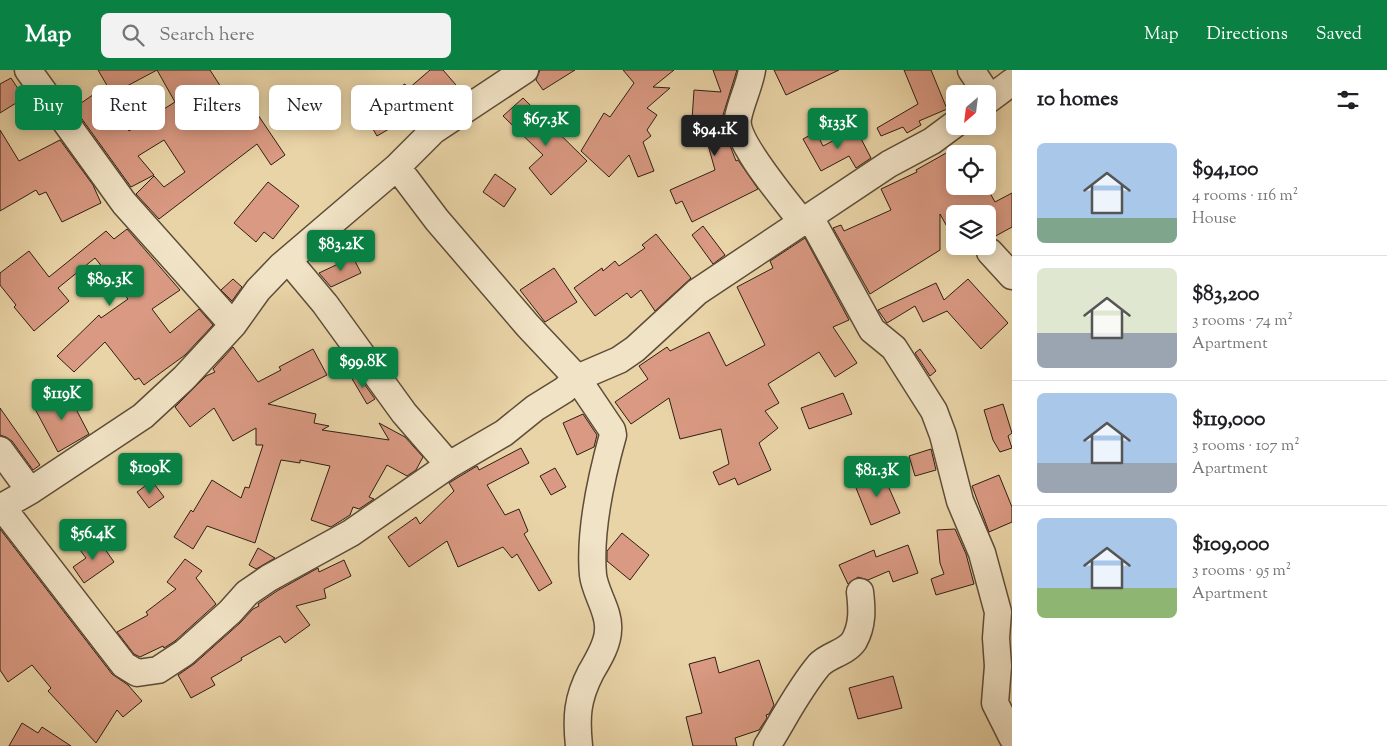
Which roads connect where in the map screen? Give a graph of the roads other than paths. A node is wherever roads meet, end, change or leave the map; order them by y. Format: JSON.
{"nodes":[{"id":1,"x":28,"y":70,"type":"edge"},
{"id":2,"x":525,"y":70,"type":"edge"},
{"id":3,"x":752,"y":70,"type":"edge"},
{"id":4,"x":971,"y":70,"type":"edge"},
{"id":5,"x":1012,"y":82,"type":"edge"},
{"id":6,"x":981,"y":85,"type":"edge"},
{"id":7,"x":996,"y":91,"type":"edge"},
{"id":8,"x":946,"y":131,"type":"edge"},
{"id":9,"x":398,"y":167,"type":"junction"},
{"id":10,"x":806,"y":219,"type":"junction"},
{"id":11,"x":993,"y":255,"type":"edge"},
{"id":12,"x":289,"y":261,"type":"junction"},
{"id":13,"x":1012,"y":276,"type":"edge"},
{"id":14,"x":233,"y":324,"type":"junction"},
{"id":15,"x":577,"y":378,"type":"junction"},
{"id":16,"x":0,"y":450,"type":"edge"},
{"id":17,"x":449,"y":465,"type":"junction"},
{"id":18,"x":30,"y":491,"type":"junction"},
{"id":19,"x":1,"y":507,"type":"edge"},
{"id":20,"x":860,"y":592,"type":"dead end"},
{"id":21,"x":1005,"y":607,"type":"edge"},
{"id":22,"x":1012,"y":737,"type":"edge"},
{"id":23,"x":579,"y":746,"type":"edge"},
{"id":24,"x":767,"y":746,"type":"edge"}],
"edges":[{"from":1,"to":14,"type":"street"},
{"from":2,"to":9,"type":"street"},
{"from":3,"to":10,"type":"street"},
{"from":4,"to":6,"type":"street"},
{"from":5,"to":7,"type":"street"},
{"from":8,"to":10,"type":"street"},
{"from":9,"to":12,"type":"street"},
{"from":9,"to":15,"type":"street"},
{"from":10,"to":15,"type":"street"},
{"from":10,"to":21,"type":"street"},
{"from":11,"to":13,"type":"street"},
{"from":12,"to":14,"type":"street"},
{"from":12,"to":17,"type":"street"},
{"from":14,"to":18,"type":"street"},
{"from":15,"to":17,"type":"street"},
{"from":15,"to":23,"type":"street"},
{"from":16,"to":18,"type":"street"},
{"from":17,"to":19,"type":"street"},
{"from":18,"to":19,"type":"street"},
{"from":20,"to":24,"type":"street"},
{"from":21,"to":22,"type":"street"}]}
